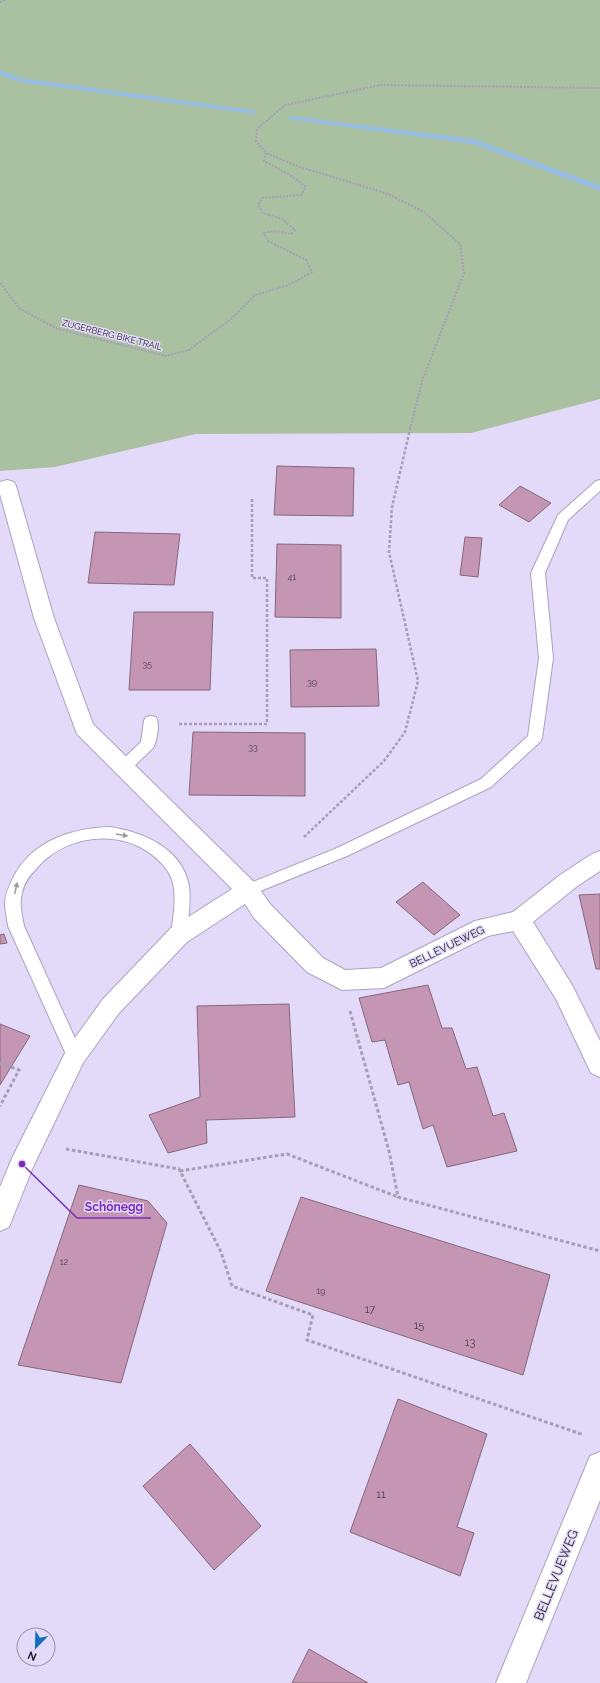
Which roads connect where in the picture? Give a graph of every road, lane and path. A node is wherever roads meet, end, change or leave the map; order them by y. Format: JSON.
{"nodes":[{"id":1,"x":4,"y":0,"type":"edge"},
{"id":2,"x":0,"y":2,"type":"edge"},
{"id":3,"x":600,"y":88,"type":"edge"},
{"id":4,"x":266,"y":153,"type":"junction"},
{"id":5,"x":0,"y":283,"type":"edge"},
{"id":6,"x":600,"y":484,"type":"edge"},
{"id":7,"x":7,"y":486,"type":"dead end"},
{"id":8,"x":252,"y":498,"type":"dead end"},
{"id":9,"x":151,"y":722,"type":"joint"},
{"id":10,"x":124,"y":767,"type":"junction"},
{"id":11,"x":304,"y":837,"type":"dead end"},
{"id":12,"x":600,"y":860,"type":"edge"},
{"id":13,"x":248,"y":890,"type":"junction"},
{"id":14,"x":519,"y":920,"type":"junction"},
{"id":15,"x":179,"y":935,"type":"junction"},
{"id":16,"x":342,"y":980,"type":"junction"},
{"id":17,"x":75,"y":1056,"type":"junction"},
{"id":18,"x":0,"y":1063,"type":"edge"},
{"id":19,"x":600,"y":1066,"type":"edge"},
{"id":20,"x":0,"y":1106,"type":"edge"},
{"id":21,"x":63,"y":1149,"type":"dead end"},
{"id":22,"x":180,"y":1171,"type":"junction"},
{"id":23,"x":398,"y":1197,"type":"junction"},
{"id":24,"x":0,"y":1219,"type":"edge"},
{"id":25,"x":600,"y":1251,"type":"edge"},
{"id":26,"x":585,"y":1436,"type":"dead end"},
{"id":27,"x":600,"y":1466,"type":"edge"},
{"id":28,"x":511,"y":1683,"type":"edge"}],
"edges":[{"from":1,"to":2,"type":"path"},
{"from":3,"to":4,"type":"path"},
{"from":4,"to":5,"type":"path","name":"ZUGERBERG BIKE TRAIL"},
{"from":4,"to":11,"type":"path"},
{"from":6,"to":13,"type":"lane"},
{"from":7,"to":10,"type":"street"},
{"from":8,"to":9,"type":"path"},
{"from":9,"to":10,"type":"lane"},
{"from":10,"to":13,"type":"street"},
{"from":12,"to":14,"type":"street"},
{"from":13,"to":15,"type":"street"},
{"from":13,"to":16,"type":"street"},
{"from":14,"to":16,"type":"street","name":"BELLEVUEWEG"},
{"from":14,"to":19,"type":"street"},
{"from":15,"to":17,"type":"street"},
{"from":17,"to":15,"type":"lane","one_way":true},
{"from":16,"to":23,"type":"path"},
{"from":17,"to":24,"type":"street"},
{"from":18,"to":20,"type":"path"},
{"from":21,"to":22,"type":"path"},
{"from":22,"to":23,"type":"path"},
{"from":22,"to":26,"type":"path"},
{"from":23,"to":25,"type":"path"},
{"from":27,"to":28,"type":"street","name":"BELLEVUEWEG"}]}
